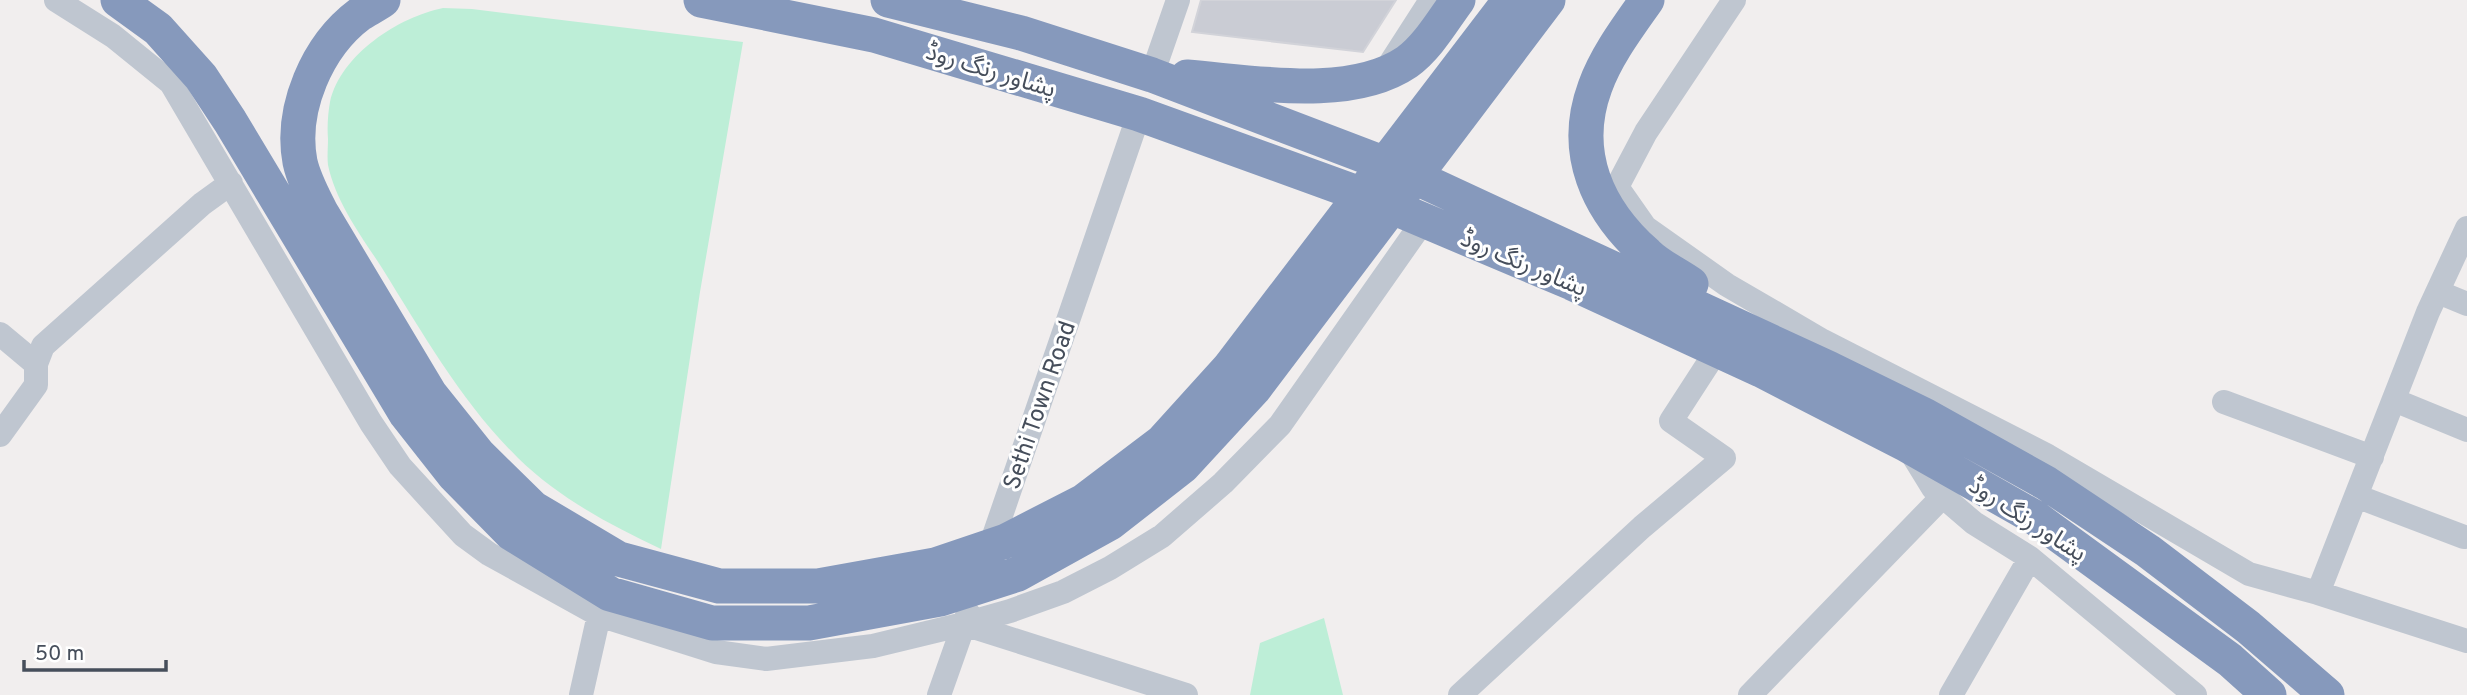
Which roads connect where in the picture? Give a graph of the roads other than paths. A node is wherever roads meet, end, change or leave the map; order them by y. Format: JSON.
{"nodes":[{"id":1,"x":56,"y":0,"type":"edge"},
{"id":2,"x":118,"y":0,"type":"edge"},
{"id":3,"x":383,"y":0,"type":"edge"},
{"id":4,"x":701,"y":0,"type":"edge"},
{"id":5,"x":888,"y":0,"type":"edge"},
{"id":6,"x":1178,"y":0,"type":"edge"},
{"id":7,"x":1431,"y":0,"type":"edge"},
{"id":8,"x":1458,"y":0,"type":"edge"},
{"id":9,"x":1510,"y":0,"type":"edge"},
{"id":10,"x":1548,"y":0,"type":"edge"},
{"id":11,"x":1647,"y":0,"type":"edge"},
{"id":12,"x":1734,"y":0,"type":"edge"},
{"id":13,"x":1383,"y":74,"type":"junction"},
{"id":14,"x":1152,"y":75,"type":"junction"},
{"id":15,"x":1139,"y":114,"type":"junction"},
{"id":16,"x":231,"y":183,"type":"junction"},
{"id":17,"x":1424,"y":220,"type":"junction"},
{"id":18,"x":2467,"y":228,"type":"edge"},
{"id":19,"x":2438,"y":292,"type":"junction"},
{"id":20,"x":2467,"y":304,"type":"edge"},
{"id":21,"x":0,"y":334,"type":"edge"},
{"id":22,"x":1773,"y":342,"type":"junction"},
{"id":23,"x":1717,"y":350,"type":"junction"},
{"id":24,"x":1826,"y":355,"type":"junction"},
{"id":25,"x":36,"y":365,"type":"junction"},
{"id":26,"x":2393,"y":400,"type":"junction"},
{"id":27,"x":2224,"y":402,"type":"dead end"},
{"id":28,"x":2467,"y":430,"type":"edge"},
{"id":29,"x":0,"y":435,"type":"edge"},
{"id":30,"x":1907,"y":445,"type":"junction"},
{"id":31,"x":2372,"y":457,"type":"junction"},
{"id":32,"x":1943,"y":496,"type":"junction"},
{"id":33,"x":2356,"y":496,"type":"junction"},
{"id":34,"x":2464,"y":537,"type":"dead end"},
{"id":35,"x":2030,"y":558,"type":"junction"},
{"id":36,"x":2318,"y":593,"type":"junction"},
{"id":37,"x":599,"y":615,"type":"junction"},
{"id":38,"x":964,"y":624,"type":"junction"},
{"id":39,"x":2467,"y":641,"type":"edge"},
{"id":40,"x":1134,"y":687,"type":"edge"},
{"id":41,"x":581,"y":695,"type":"edge"},
{"id":42,"x":939,"y":695,"type":"edge"},
{"id":43,"x":1186,"y":695,"type":"edge"},
{"id":44,"x":1460,"y":695,"type":"edge"},
{"id":45,"x":1750,"y":695,"type":"edge"},
{"id":46,"x":1951,"y":695,"type":"edge"},
{"id":47,"x":2195,"y":695,"type":"edge"},
{"id":48,"x":2269,"y":695,"type":"edge"},
{"id":49,"x":2327,"y":695,"type":"edge"}],
"edges":[{"from":1,"to":16,"type":"street"},
{"from":2,"to":10,"type":"highway"},
{"from":3,"to":9,"type":"highway"},
{"from":4,"to":15,"type":"highway","name":"پشاور رنگ روڈ"},
{"from":5,"to":14,"type":"highway","name":"پشاور رنگ روڈ"},
{"from":6,"to":14,"type":"street"},
{"from":7,"to":13,"type":"street"},
{"from":8,"to":13,"type":"highway"},
{"from":11,"to":22,"type":"highway"},
{"from":12,"to":24,"type":"street"},
{"from":13,"to":14,"type":"highway"},
{"from":14,"to":22,"type":"highway","name":"پشاور رنگ روڈ"},
{"from":15,"to":17,"type":"highway","name":"پشاور رنگ روڈ"},
{"from":15,"to":38,"type":"street","name":"Sethi Town Road"},
{"from":16,"to":25,"type":"street"},
{"from":16,"to":37,"type":"street"},
{"from":17,"to":23,"type":"highway","name":"پشاور رنگ روڈ"},
{"from":17,"to":38,"type":"street"},
{"from":18,"to":19,"type":"street"},
{"from":19,"to":20,"type":"street"},
{"from":19,"to":26,"type":"street"},
{"from":21,"to":25,"type":"street"},
{"from":22,"to":24,"type":"highway","name":"پشاور رنگ روڈ"},
{"from":23,"to":30,"type":"highway","name":"پشاور رنگ روڈ"},
{"from":23,"to":44,"type":"street"},
{"from":24,"to":36,"type":"street"},
{"from":24,"to":49,"type":"highway","name":"پشاور رنگ روڈ"},
{"from":25,"to":29,"type":"street"},
{"from":26,"to":28,"type":"street"},
{"from":26,"to":31,"type":"street"},
{"from":27,"to":31,"type":"street"},
{"from":30,"to":32,"type":"street"},
{"from":30,"to":48,"type":"highway","name":"پشاور رنگ روڈ"},
{"from":31,"to":33,"type":"street"},
{"from":32,"to":35,"type":"street"},
{"from":32,"to":45,"type":"street"},
{"from":33,"to":34,"type":"street"},
{"from":33,"to":36,"type":"street"},
{"from":35,"to":46,"type":"street"},
{"from":35,"to":47,"type":"street"},
{"from":36,"to":39,"type":"street"},
{"from":37,"to":38,"type":"street"},
{"from":37,"to":41,"type":"street"},
{"from":38,"to":40,"type":"street"},
{"from":38,"to":42,"type":"street","name":"Sethi Town Road"},
{"from":40,"to":43,"type":"street"}]}
